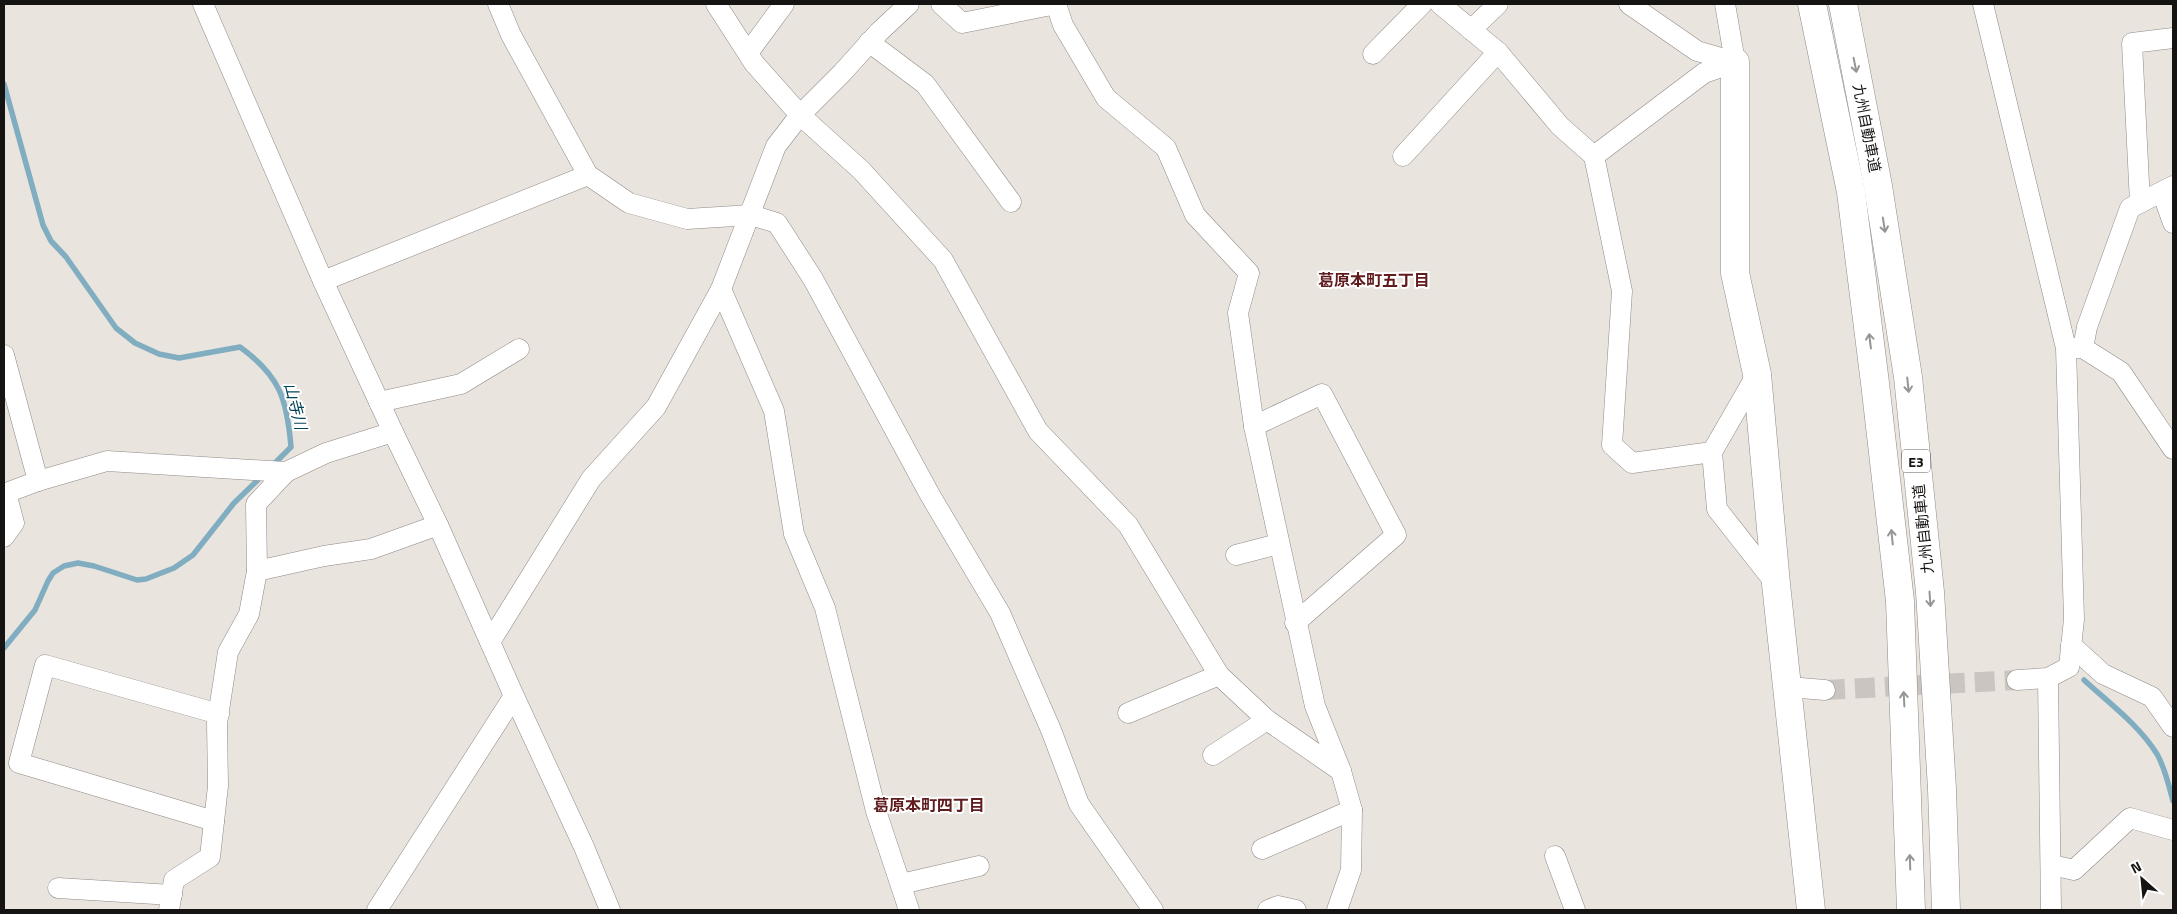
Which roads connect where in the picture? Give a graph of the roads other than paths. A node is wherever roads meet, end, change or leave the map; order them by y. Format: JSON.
{"nodes":[{"id":1,"x":203,"y":4,"type":"edge"},
{"id":2,"x":498,"y":4,"type":"edge"},
{"id":3,"x":716,"y":4,"type":"edge"},
{"id":4,"x":784,"y":4,"type":"edge"},
{"id":5,"x":909,"y":4,"type":"edge"},
{"id":6,"x":941,"y":4,"type":"edge"},
{"id":7,"x":1422,"y":4,"type":"edge"},
{"id":8,"x":1440,"y":4,"type":"edge"},
{"id":9,"x":1498,"y":4,"type":"edge"},
{"id":10,"x":1629,"y":4,"type":"edge"},
{"id":11,"x":1726,"y":4,"type":"edge"},
{"id":12,"x":1986,"y":5,"type":"edge"},
{"id":13,"x":1844,"y":10,"type":"edge"},
{"id":14,"x":1815,"y":16,"type":"edge"},
{"id":15,"x":1471,"y":30,"type":"junction"},
{"id":16,"x":2173,"y":38,"type":"edge"},
{"id":17,"x":869,"y":42,"type":"junction"},
{"id":18,"x":1498,"y":52,"type":"junction"},
{"id":19,"x":748,"y":53,"type":"junction"},
{"id":20,"x":1373,"y":54,"type":"dead end"},
{"id":21,"x":1734,"y":62,"type":"junction"},
{"id":22,"x":800,"y":115,"type":"junction"},
{"id":23,"x":1403,"y":156,"type":"dead end"},
{"id":24,"x":1594,"y":156,"type":"junction"},
{"id":25,"x":588,"y":175,"type":"junction"},
{"id":26,"x":2167,"y":189,"type":"edge"},
{"id":27,"x":1011,"y":202,"type":"dead end"},
{"id":28,"x":2140,"y":204,"type":"junction"},
{"id":29,"x":751,"y":215,"type":"junction"},
{"id":30,"x":2173,"y":223,"type":"edge"},
{"id":31,"x":323,"y":281,"type":"junction"},
{"id":32,"x":721,"y":289,"type":"junction"},
{"id":33,"x":2074,"y":348,"type":"junction"},
{"id":34,"x":519,"y":349,"type":"dead end"},
{"id":35,"x":4,"y":355,"type":"edge"},
{"id":36,"x":1757,"y":374,"type":"junction"},
{"id":37,"x":9,"y":392,"type":"edge"},
{"id":38,"x":379,"y":402,"type":"junction"},
{"id":39,"x":1254,"y":426,"type":"junction"},
{"id":40,"x":393,"y":432,"type":"junction"},
{"id":41,"x":2172,"y":443,"type":"edge"},
{"id":42,"x":1712,"y":452,"type":"junction"},
{"id":43,"x":284,"y":472,"type":"junction"},
{"id":44,"x":38,"y":481,"type":"junction"},
{"id":45,"x":5,"y":493,"type":"edge"},
{"id":46,"x":438,"y":525,"type":"junction"},
{"id":47,"x":4,"y":537,"type":"edge"},
{"id":48,"x":1278,"y":544,"type":"junction"},
{"id":49,"x":1236,"y":555,"type":"dead end"},
{"id":50,"x":257,"y":571,"type":"junction"},
{"id":51,"x":1776,"y":584,"type":"junction"},
{"id":52,"x":1296,"y":623,"type":"junction"},
{"id":53,"x":490,"y":642,"type":"junction"},
{"id":54,"x":2071,"y":645,"type":"junction"},
{"id":55,"x":1219,"y":675,"type":"junction"},
{"id":56,"x":2048,"y":678,"type":"junction"},
{"id":57,"x":2017,"y":680,"type":"tunnel mouth"},
{"id":58,"x":1788,"y":687,"type":"junction"},
{"id":59,"x":1825,"y":690,"type":"tunnel mouth"},
{"id":60,"x":514,"y":696,"type":"junction"},
{"id":61,"x":1128,"y":713,"type":"dead end"},
{"id":62,"x":219,"y":714,"type":"junction"},
{"id":63,"x":1267,"y":720,"type":"junction"},
{"id":64,"x":2173,"y":727,"type":"edge"},
{"id":65,"x":1213,"y":755,"type":"dead end"},
{"id":66,"x":1341,"y":771,"type":"junction"},
{"id":67,"x":1352,"y":810,"type":"junction"},
{"id":68,"x":214,"y":821,"type":"junction"},
{"id":69,"x":2173,"y":830,"type":"edge"},
{"id":70,"x":1262,"y":849,"type":"dead end"},
{"id":71,"x":1555,"y":856,"type":"dead end"},
{"id":72,"x":2052,"y":865,"type":"junction"},
{"id":73,"x":979,"y":866,"type":"dead end"},
{"id":74,"x":901,"y":884,"type":"junction"},
{"id":75,"x":58,"y":888,"type":"dead end"},
{"id":76,"x":171,"y":902,"type":"edge"},
{"id":77,"x":377,"y":910,"type":"edge"},
{"id":78,"x":610,"y":910,"type":"edge"},
{"id":79,"x":909,"y":910,"type":"edge"},
{"id":80,"x":1154,"y":910,"type":"edge"},
{"id":81,"x":1268,"y":910,"type":"edge"},
{"id":82,"x":1296,"y":910,"type":"edge"},
{"id":83,"x":1337,"y":910,"type":"edge"},
{"id":84,"x":1575,"y":910,"type":"edge"},
{"id":85,"x":1811,"y":910,"type":"edge"},
{"id":86,"x":1911,"y":910,"type":"edge"},
{"id":87,"x":1946,"y":910,"type":"edge"},
{"id":88,"x":2051,"y":910,"type":"edge"}],
"edges":[{"from":1,"to":31,"type":"street"},
{"from":2,"to":25,"type":"street"},
{"from":3,"to":19,"type":"street"},
{"from":4,"to":19,"type":"street"},
{"from":5,"to":17,"type":"street"},
{"from":6,"to":39,"type":"street"},
{"from":7,"to":20,"type":"street"},
{"from":8,"to":15,"type":"street"},
{"from":9,"to":15,"type":"street"},
{"from":10,"to":21,"type":"street"},
{"from":11,"to":21,"type":"street"},
{"from":12,"to":33,"type":"street"},
{"from":13,"to":87,"type":"main road","name":"九州自動車道","number":"E3","one_way":true},
{"from":86,"to":14,"type":"main road","name":"九州自動車道","number":"E3","one_way":true},
{"from":15,"to":18,"type":"street"},
{"from":16,"to":28,"type":"street"},
{"from":17,"to":22,"type":"street"},
{"from":17,"to":27,"type":"street"},
{"from":18,"to":23,"type":"street"},
{"from":18,"to":24,"type":"street"},
{"from":19,"to":22,"type":"street"},
{"from":21,"to":24,"type":"street"},
{"from":21,"to":36,"type":"main road"},
{"from":22,"to":29,"type":"street"},
{"from":22,"to":55,"type":"street"},
{"from":24,"to":42,"type":"street"},
{"from":25,"to":29,"type":"street"},
{"from":25,"to":31,"type":"street"},
{"from":26,"to":28,"type":"street"},
{"from":26,"to":30,"type":"street"},
{"from":28,"to":33,"type":"street"},
{"from":29,"to":32,"type":"street"},
{"from":29,"to":80,"type":"street"},
{"from":31,"to":38,"type":"street"},
{"from":32,"to":53,"type":"street"},
{"from":32,"to":74,"type":"street"},
{"from":33,"to":41,"type":"street"},
{"from":33,"to":54,"type":"street"},
{"from":34,"to":38,"type":"street"},
{"from":35,"to":37,"type":"street"},
{"from":36,"to":42,"type":"street"},
{"from":36,"to":51,"type":"main road"},
{"from":37,"to":44,"type":"street"},
{"from":38,"to":40,"type":"street"},
{"from":39,"to":48,"type":"street"},
{"from":39,"to":52,"type":"street"},
{"from":40,"to":43,"type":"street"},
{"from":40,"to":46,"type":"street"},
{"from":42,"to":51,"type":"street"},
{"from":43,"to":44,"type":"street"},
{"from":43,"to":50,"type":"street"},
{"from":44,"to":45,"type":"street"},
{"from":45,"to":47,"type":"street"},
{"from":46,"to":50,"type":"street"},
{"from":46,"to":53,"type":"street"},
{"from":48,"to":49,"type":"street"},
{"from":48,"to":52,"type":"street"},
{"from":50,"to":62,"type":"street"},
{"from":51,"to":58,"type":"main road"},
{"from":52,"to":66,"type":"street"},
{"from":53,"to":60,"type":"street"},
{"from":54,"to":56,"type":"street"},
{"from":54,"to":64,"type":"street"},
{"from":55,"to":61,"type":"street"},
{"from":55,"to":63,"type":"street"},
{"from":56,"to":57,"type":"street"},
{"from":56,"to":72,"type":"street"},
{"from":58,"to":59,"type":"street"},
{"from":58,"to":85,"type":"main road"},
{"from":60,"to":77,"type":"street"},
{"from":60,"to":78,"type":"street"},
{"from":62,"to":68,"type":"street"},
{"from":62,"to":68,"type":"street"},
{"from":63,"to":65,"type":"street"},
{"from":63,"to":66,"type":"street"},
{"from":66,"to":67,"type":"street"},
{"from":67,"to":70,"type":"street"},
{"from":67,"to":83,"type":"street"},
{"from":68,"to":76,"type":"street"},
{"from":69,"to":72,"type":"street"},
{"from":71,"to":84,"type":"street"},
{"from":72,"to":88,"type":"street"},
{"from":73,"to":74,"type":"street"},
{"from":74,"to":79,"type":"street"},
{"from":75,"to":76,"type":"street"},
{"from":81,"to":82,"type":"street"}]}
